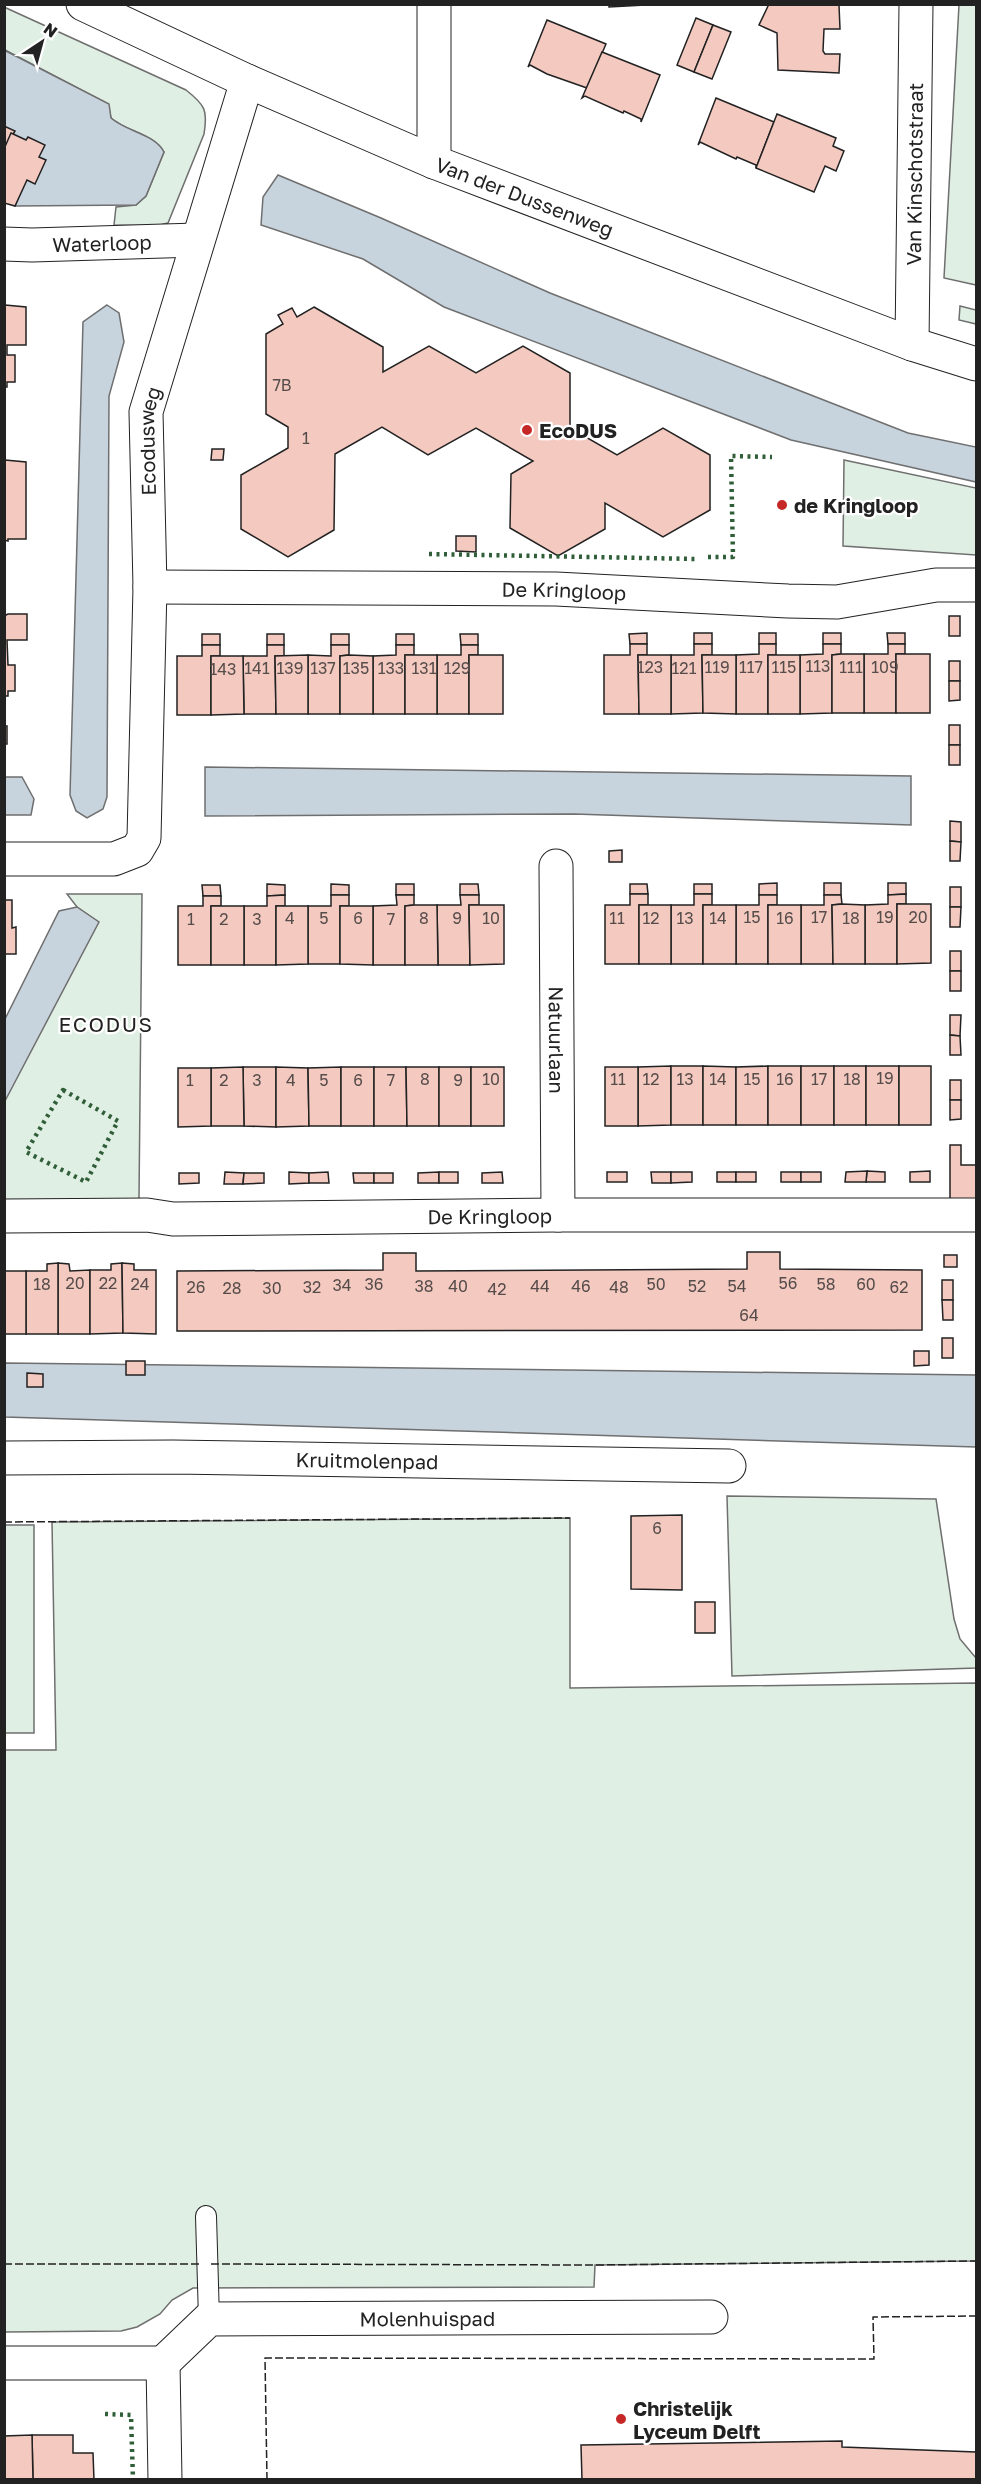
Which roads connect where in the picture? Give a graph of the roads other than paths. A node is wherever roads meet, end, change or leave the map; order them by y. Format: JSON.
{"nodes":[{"id":1,"x":83,"y":4,"type":"edge"},
{"id":2,"x":434,"y":4,"type":"edge"},
{"id":3,"x":916,"y":4,"type":"edge"},
{"id":4,"x":247,"y":81,"type":"junction"},
{"id":5,"x":434,"y":162,"type":"junction"},
{"id":6,"x":197,"y":240,"type":"junction"},
{"id":7,"x":4,"y":244,"type":"edge"},
{"id":8,"x":912,"y":344,"type":"junction"},
{"id":9,"x":976,"y":364,"type":"edge"},
{"id":10,"x":976,"y":585,"type":"edge"},
{"id":11,"x":150,"y":587,"type":"junction"},
{"id":12,"x":4,"y":859,"type":"edge"},
{"id":13,"x":556,"y":866,"type":"dead end"},
{"id":14,"x":558,"y":1215,"type":"junction"},
{"id":15,"x":976,"y":1215,"type":"edge"},
{"id":16,"x":4,"y":1216,"type":"edge"},
{"id":17,"x":4,"y":1458,"type":"edge"},
{"id":18,"x":729,"y":1466,"type":"dead end"},
{"id":19,"x":206,"y":2216,"type":"dead end"},
{"id":20,"x":711,"y":2317,"type":"dead end"},
{"id":21,"x":208,"y":2319,"type":"junction"},
{"id":22,"x":4,"y":2362,"type":"edge"},
{"id":23,"x":163,"y":2363,"type":"junction"},
{"id":24,"x":165,"y":2480,"type":"edge"}],
"edges":[{"from":1,"to":4,"type":"street","name":"Van der Dussenweg"},
{"from":2,"to":5,"type":"street"},
{"from":3,"to":8,"type":"street","name":"Van Kinschotstraat"},
{"from":4,"to":5,"type":"street","name":"Van der Dussenweg"},
{"from":4,"to":6,"type":"street","name":"Ecodusweg"},
{"from":5,"to":8,"type":"street","name":"Van der Dussenweg"},
{"from":6,"to":7,"type":"street","name":"Waterloop"},
{"from":6,"to":11,"type":"street","name":"Ecodusweg"},
{"from":8,"to":9,"type":"street","name":"Van der Dussenweg"},
{"from":10,"to":11,"type":"street","name":"De Kringloop"},
{"from":11,"to":12,"type":"street","name":"Ecodusweg"},
{"from":13,"to":14,"type":"street","name":"Natuurlaan"},
{"from":14,"to":15,"type":"street","name":"De Kringloop"},
{"from":14,"to":16,"type":"street","name":"De Kringloop"},
{"from":17,"to":18,"type":"street","name":"Kruitmolenpad"},
{"from":19,"to":21,"type":"lane"},
{"from":20,"to":21,"type":"street","name":"Molenhuispad"},
{"from":21,"to":23,"type":"street"},
{"from":22,"to":23,"type":"street"},
{"from":23,"to":24,"type":"street"}]}
